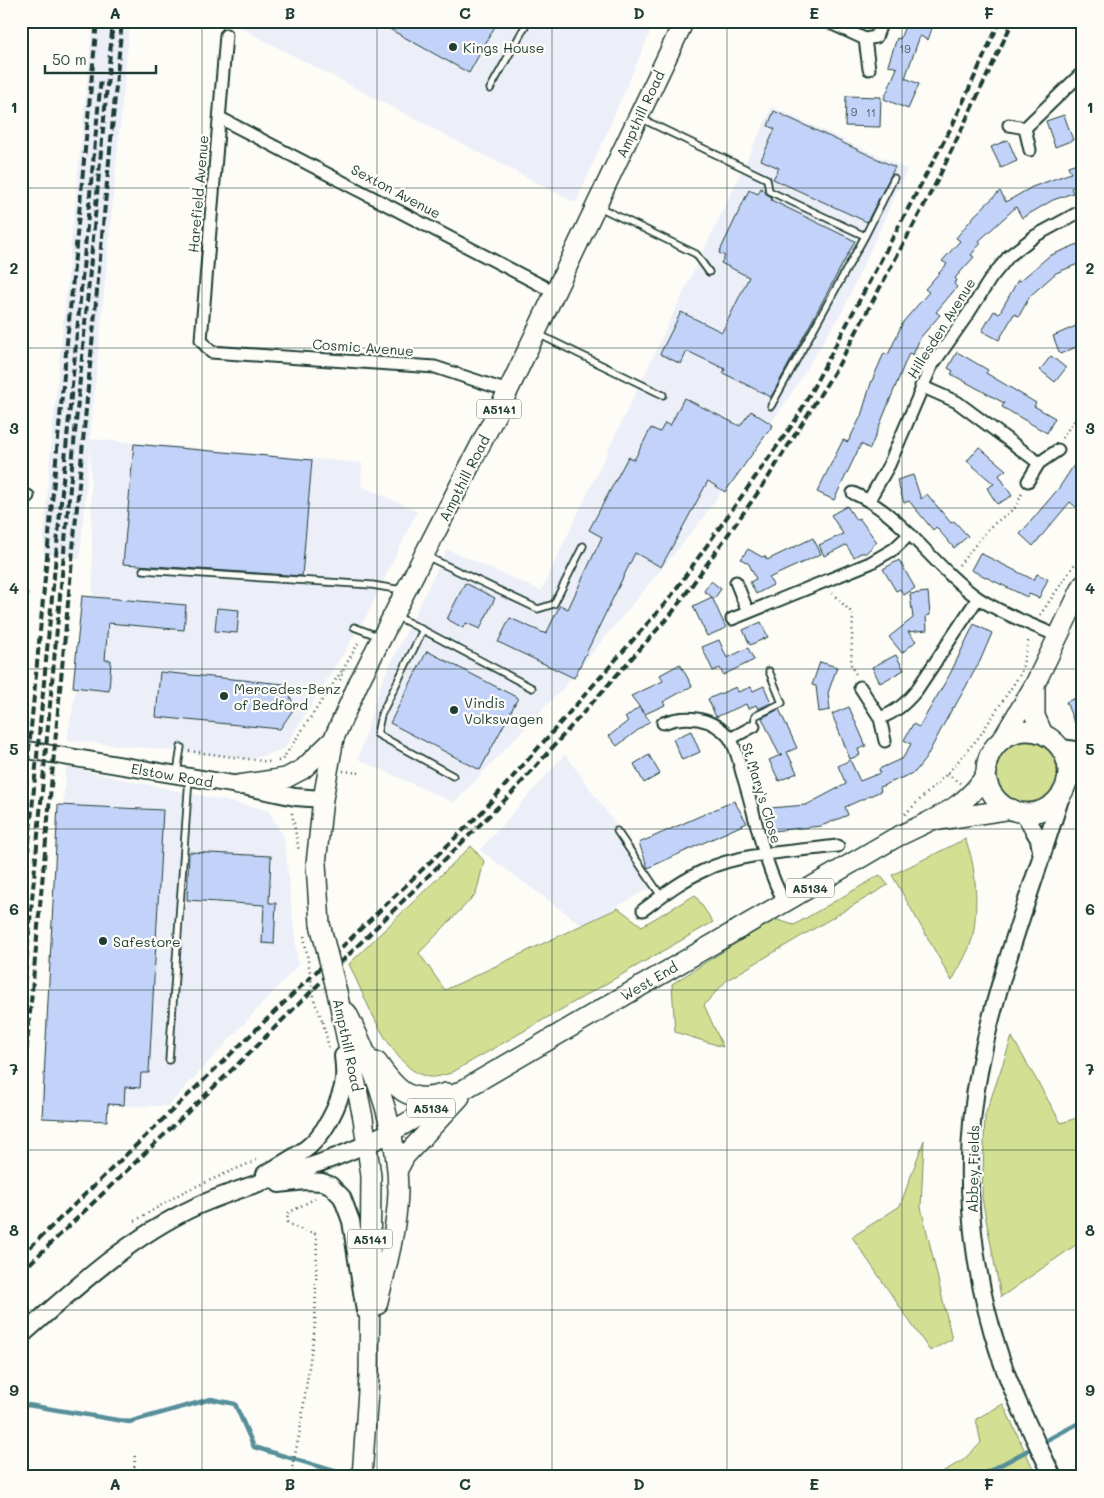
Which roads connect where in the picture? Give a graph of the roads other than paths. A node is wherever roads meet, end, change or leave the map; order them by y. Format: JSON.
{"nodes":[{"id":1,"x":528,"y":21,"type":"edge"},
{"id":2,"x":663,"y":21,"type":"edge"},
{"id":3,"x":826,"y":21,"type":"edge"},
{"id":4,"x":882,"y":21,"type":"edge"},
{"id":5,"x":682,"y":25,"type":"edge"},
{"id":6,"x":226,"y":35,"type":"dead end"},
{"id":7,"x":865,"y":38,"type":"junction"},
{"id":8,"x":869,"y":69,"type":"dead end"},
{"id":9,"x":1083,"y":72,"type":"edge"},
{"id":10,"x":490,"y":89,"type":"dead end"},
{"id":11,"x":638,"y":117,"type":"junction"},
{"id":12,"x":220,"y":118,"type":"junction"},
{"id":13,"x":1009,"y":125,"type":"dead end"},
{"id":14,"x":1025,"y":128,"type":"junction"},
{"id":15,"x":1030,"y":150,"type":"dead end"},
{"id":16,"x":894,"y":178,"type":"dead end"},
{"id":17,"x":597,"y":206,"type":"junction"},
{"id":18,"x":1083,"y":210,"type":"edge"},
{"id":19,"x":865,"y":236,"type":"junction"},
{"id":20,"x":709,"y":272,"type":"dead end"},
{"id":21,"x":556,"y":293,"type":"junction"},
{"id":22,"x":536,"y":333,"type":"junction"},
{"id":23,"x":211,"y":352,"type":"joint"},
{"id":24,"x":921,"y":386,"type":"junction"},
{"id":25,"x":508,"y":391,"type":"junction"},
{"id":26,"x":663,"y":395,"type":"dead end"},
{"id":27,"x":770,"y":406,"type":"dead end"},
{"id":28,"x":1058,"y":450,"type":"road end"},
{"id":29,"x":1039,"y":463,"type":"junction"},
{"id":30,"x":1028,"y":481,"type":"road end"},
{"id":31,"x":853,"y":493,"type":"dead end"},
{"id":32,"x":870,"y":500,"type":"junction"},
{"id":33,"x":910,"y":534,"type":"junction"},
{"id":34,"x":583,"y":546,"type":"dead end"},
{"id":35,"x":424,"y":555,"type":"junction"},
{"id":36,"x":143,"y":570,"type":"dead end"},
{"id":37,"x":736,"y":582,"type":"dead end"},
{"id":38,"x":1083,"y":585,"type":"edge"},
{"id":39,"x":406,"y":591,"type":"junction"},
{"id":40,"x":978,"y":598,"type":"junction"},
{"id":41,"x":748,"y":612,"type":"junction"},
{"id":42,"x":394,"y":615,"type":"junction"},
{"id":43,"x":732,"y":619,"type":"dead end"},
{"id":44,"x":354,"y":627,"type":"dead end"},
{"id":45,"x":423,"y":630,"type":"junction"},
{"id":46,"x":1057,"y":636,"type":"junction"},
{"id":47,"x":382,"y":638,"type":"junction"},
{"id":48,"x":769,"y":671,"type":"dead end"},
{"id":49,"x":1035,"y":684,"type":"junction"},
{"id":50,"x":532,"y":688,"type":"dead end"},
{"id":51,"x":860,"y":688,"type":"road end"},
{"id":52,"x":880,"y":718,"type":"junction"},
{"id":53,"x":663,"y":723,"type":"dead end"},
{"id":54,"x":754,"y":726,"type":"joint"},
{"id":55,"x":1043,"y":734,"type":"junction"},
{"id":56,"x":334,"y":738,"type":"junction"},
{"id":57,"x":1003,"y":738,"type":"junction"},
{"id":58,"x":730,"y":739,"type":"junction"},
{"id":59,"x":885,"y":741,"type":"dead end"},
{"id":60,"x":1062,"y":748,"type":"junction"},
{"id":61,"x":21,"y":749,"type":"edge"},
{"id":62,"x":180,"y":749,"type":"road end"},
{"id":63,"x":1083,"y":751,"type":"edge"},
{"id":64,"x":1083,"y":767,"type":"edge"},
{"id":65,"x":987,"y":772,"type":"junction"},
{"id":66,"x":183,"y":776,"type":"junction"},
{"id":67,"x":453,"y":776,"type":"dead end"},
{"id":68,"x":238,"y":785,"type":"junction"},
{"id":69,"x":1063,"y":791,"type":"junction"},
{"id":70,"x":323,"y":799,"type":"junction"},
{"id":71,"x":1017,"y":811,"type":"junction"},
{"id":72,"x":932,"y":821,"type":"junction"},
{"id":73,"x":616,"y":831,"type":"dead end"},
{"id":74,"x":838,"y":846,"type":"dead end"},
{"id":75,"x":766,"y":856,"type":"junction"},
{"id":76,"x":1042,"y":857,"type":"junction"},
{"id":77,"x":661,"y":896,"type":"junction"},
{"id":78,"x":785,"y":903,"type":"junction"},
{"id":79,"x":643,"y":910,"type":"dead end"},
{"id":80,"x":337,"y":992,"type":"junction"},
{"id":81,"x":359,"y":1037,"type":"junction"},
{"id":82,"x":169,"y":1060,"type":"dead end"},
{"id":83,"x":471,"y":1085,"type":"junction"},
{"id":84,"x":391,"y":1132,"type":"junction"},
{"id":85,"x":368,"y":1143,"type":"junction"},
{"id":86,"x":397,"y":1171,"type":"junction"},
{"id":87,"x":240,"y":1189,"type":"junction"},
{"id":88,"x":370,"y":1335,"type":"junction"},
{"id":89,"x":21,"y":1336,"type":"edge"},
{"id":90,"x":362,"y":1477,"type":"edge"},
{"id":91,"x":1053,"y":1477,"type":"edge"}],
"edges":[{"from":1,"to":10,"type":"lane"},
{"from":2,"to":5,"type":"lane"},
{"from":3,"to":7,"type":"street"},
{"from":4,"to":7,"type":"street"},
{"from":5,"to":11,"type":"main road","name":"Ampthill Road","number":"A5141"},
{"from":6,"to":12,"type":"street","name":"Harefield Avenue"},
{"from":7,"to":8,"type":"street"},
{"from":9,"to":14,"type":"street"},
{"from":11,"to":17,"type":"main road","name":"Ampthill Road","number":"A5141"},
{"from":11,"to":19,"type":"lane"},
{"from":12,"to":21,"type":"street","name":"Sexton Avenue"},
{"from":12,"to":23,"type":"street","name":"Harefield Avenue"},
{"from":13,"to":14,"type":"street"},
{"from":14,"to":15,"type":"street"},
{"from":16,"to":19,"type":"lane"},
{"from":17,"to":20,"type":"lane"},
{"from":17,"to":21,"type":"main road","name":"Ampthill Road","number":"A5141"},
{"from":18,"to":24,"type":"street","name":"Hillesden Avenue"},
{"from":19,"to":27,"type":"lane"},
{"from":21,"to":22,"type":"main road","name":"Ampthill Road","number":"A5141"},
{"from":22,"to":25,"type":"main road","name":"Ampthill Road","number":"A5141"},
{"from":22,"to":26,"type":"lane"},
{"from":23,"to":25,"type":"street","name":"Cosmic Avenue"},
{"from":24,"to":29,"type":"street"},
{"from":24,"to":32,"type":"street","name":"Hillesden Avenue"},
{"from":25,"to":35,"type":"main road","name":"Ampthill Road","number":"A5141"},
{"from":28,"to":29,"type":"street"},
{"from":29,"to":30,"type":"street"},
{"from":31,"to":32,"type":"street"},
{"from":32,"to":33,"type":"street"},
{"from":33,"to":40,"type":"street"},
{"from":33,"to":41,"type":"street"},
{"from":34,"to":35,"type":"lane"},
{"from":35,"to":39,"type":"main road","name":"Ampthill Road","number":"A5141"},
{"from":36,"to":39,"type":"lane"},
{"from":37,"to":41,"type":"street"},
{"from":38,"to":46,"type":"main road","number":"A5134"},
{"from":39,"to":42,"type":"main road","name":"Ampthill Road","number":"A5141"},
{"from":40,"to":46,"type":"street"},
{"from":40,"to":52,"type":"street"},
{"from":41,"to":43,"type":"street"},
{"from":42,"to":45,"type":"lane"},
{"from":42,"to":47,"type":"main road","name":"Ampthill Road","number":"A5141"},
{"from":44,"to":47,"type":"lane"},
{"from":45,"to":50,"type":"lane"},
{"from":45,"to":67,"type":"lane"},
{"from":46,"to":49,"type":"main road","number":"A5134"},
{"from":47,"to":56,"type":"main road","name":"Ampthill Road","number":"A5141"},
{"from":48,"to":54,"type":"lane"},
{"from":49,"to":55,"type":"main road","number":"A5134"},
{"from":49,"to":57,"type":"main road","number":"A5134"},
{"from":51,"to":52,"type":"street"},
{"from":52,"to":59,"type":"street"},
{"from":53,"to":58,"type":"street","name":"St Mary's Close"},
{"from":54,"to":58,"type":"street","name":"St Mary's Close"},
{"from":55,"to":57,"type":"main road"},
{"from":55,"to":60,"type":"main road"},
{"from":56,"to":68,"type":"main road"},
{"from":56,"to":70,"type":"main road","name":"Ampthill Road","number":"A5141"},
{"from":57,"to":65,"type":"main road","number":"A5134"},
{"from":58,"to":75,"type":"street","name":"St Mary's Close"},
{"from":60,"to":63,"type":"street"},
{"from":60,"to":69,"type":"main road"},
{"from":61,"to":66,"type":"street","name":"Elstow Road"},
{"from":62,"to":66,"type":"lane"},
{"from":64,"to":69,"type":"street"},
{"from":65,"to":71,"type":"main road"},
{"from":65,"to":72,"type":"main road","name":"West End","number":"A5134"},
{"from":66,"to":68,"type":"street","name":"Elstow Road"},
{"from":66,"to":82,"type":"lane"},
{"from":68,"to":70,"type":"street","name":"Elstow Road"},
{"from":69,"to":71,"type":"main road","number":"A5134"},
{"from":69,"to":76,"type":"street","name":"Abbey Fields"},
{"from":70,"to":80,"type":"main road","name":"Ampthill Road","number":"A5141","bridge":true},
{"from":71,"to":72,"type":"main road","name":"West End","number":"A5134"},
{"from":71,"to":76,"type":"street"},
{"from":72,"to":78,"type":"main road","name":"West End","number":"A5134"},
{"from":73,"to":77,"type":"lane"},
{"from":74,"to":75,"type":"street","name":"St Mary's Close"},
{"from":75,"to":77,"type":"street","name":"St Mary's Close"},
{"from":75,"to":78,"type":"street"},
{"from":76,"to":91,"type":"street","name":"Abbey Fields"},
{"from":77,"to":79,"type":"street","name":"St Mary's Close"},
{"from":78,"to":83,"type":"main road","name":"West End","number":"A5134"},
{"from":80,"to":81,"type":"main road"},
{"from":80,"to":85,"type":"main road","name":"Ampthill Road","number":"A5141"},
{"from":80,"to":87,"type":"street","name":"Ampthill Road"},
{"from":81,"to":83,"type":"main road"},
{"from":81,"to":84,"type":"main road"},
{"from":83,"to":84,"type":"main road","name":"West End","number":"A5134"},
{"from":83,"to":86,"type":"main road"},
{"from":84,"to":85,"type":"main road","name":"West End","number":"A5134"},
{"from":84,"to":86,"type":"main road"},
{"from":85,"to":87,"type":"street","name":"Ampthill Road"},
{"from":85,"to":88,"type":"main road","number":"A5141"},
{"from":86,"to":88,"type":"main road"},
{"from":87,"to":88,"type":"street"},
{"from":87,"to":89,"type":"street","name":"Ampthill Road"},
{"from":88,"to":90,"type":"main road","number":"A5141"}]}
